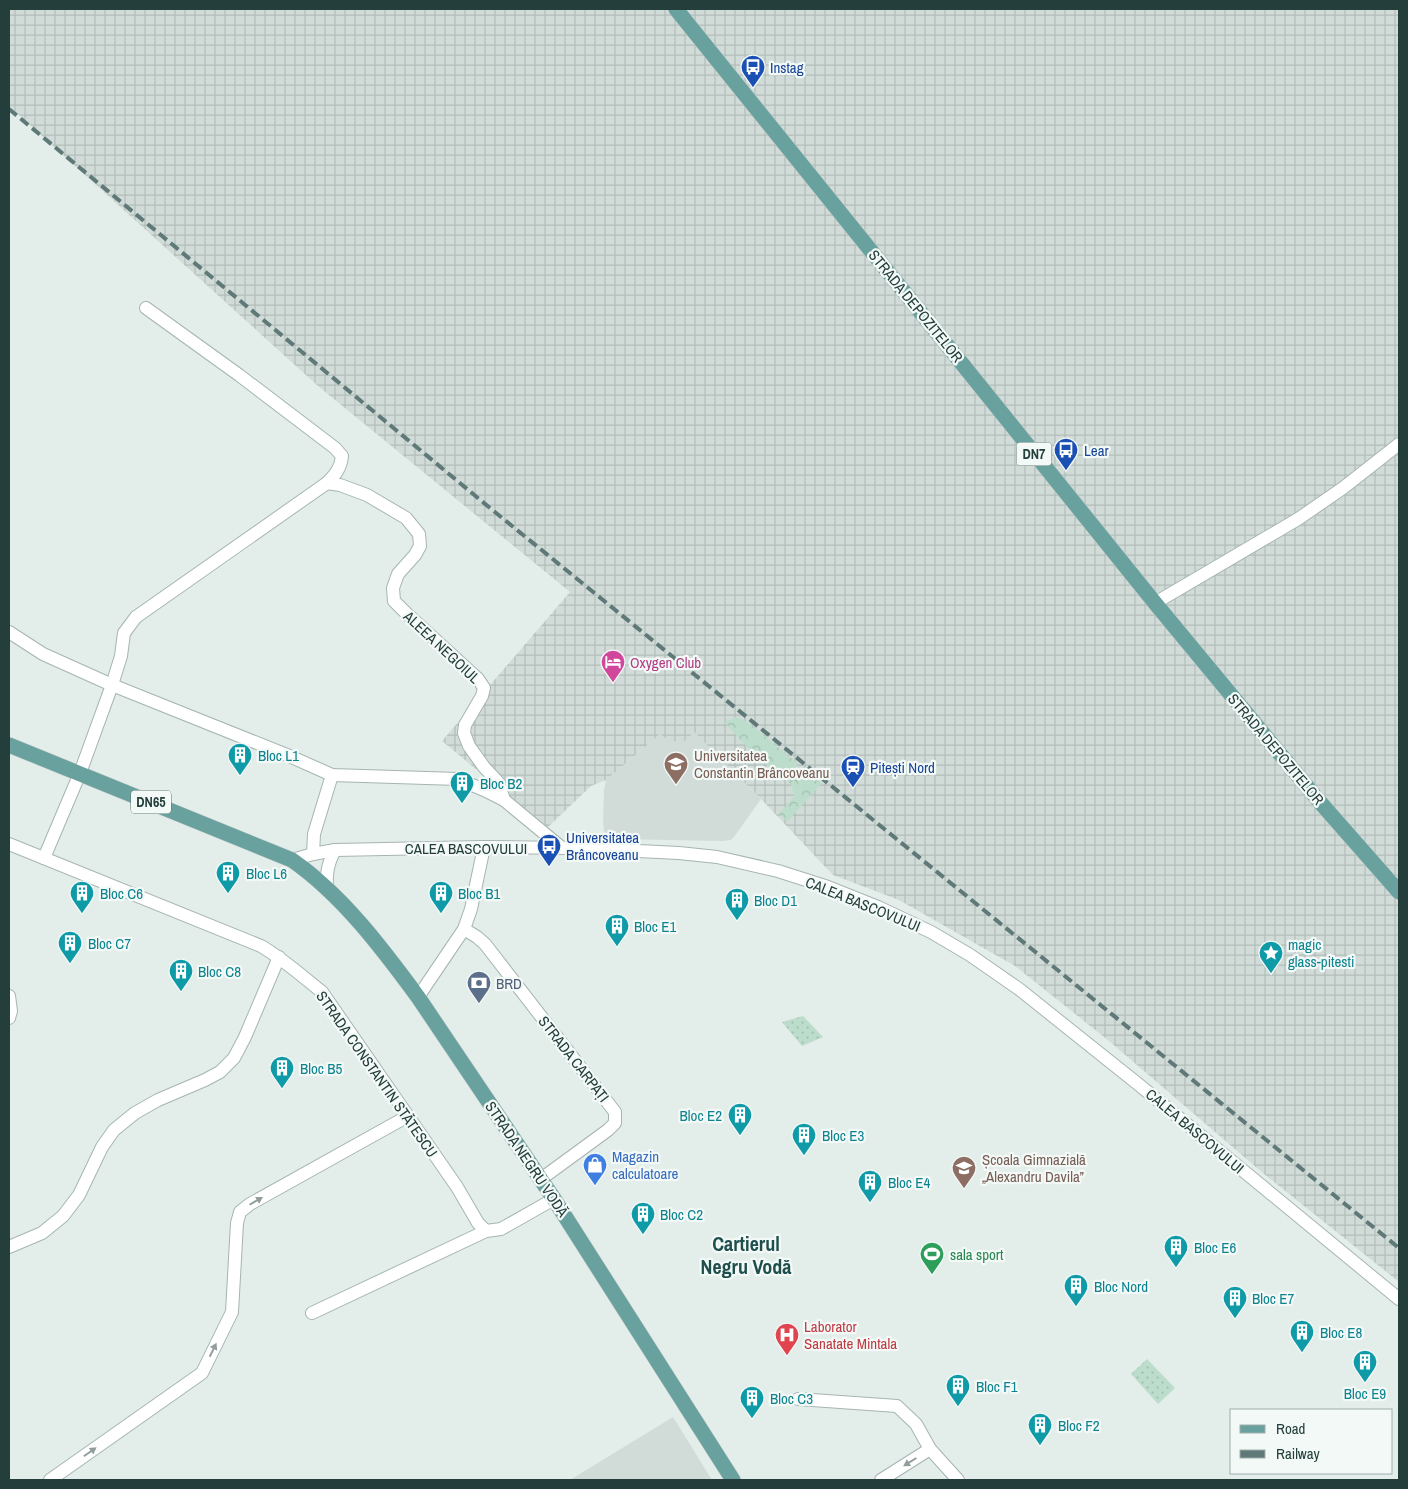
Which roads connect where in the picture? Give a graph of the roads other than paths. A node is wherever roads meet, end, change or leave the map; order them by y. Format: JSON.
{"nodes":[{"id":1,"x":676,"y":9,"type":"edge"},
{"id":2,"x":146,"y":308,"type":"dead end"},
{"id":3,"x":1399,"y":444,"type":"edge"},
{"id":4,"x":327,"y":483,"type":"junction"},
{"id":5,"x":1155,"y":604,"type":"junction"},
{"id":6,"x":9,"y":632,"type":"edge"},
{"id":7,"x":112,"y":685,"type":"junction"},
{"id":8,"x":9,"y":745,"type":"edge"},
{"id":9,"x":80,"y":773,"type":"junction"},
{"id":10,"x":332,"y":775,"type":"junction"},
{"id":11,"x":504,"y":800,"type":"junction"},
{"id":12,"x":9,"y":844,"type":"edge"},
{"id":13,"x":484,"y":847,"type":"junction"},
{"id":14,"x":562,"y":848,"type":"junction"},
{"id":15,"x":335,"y":850,"type":"junction"},
{"id":16,"x":313,"y":854,"type":"junction"},
{"id":17,"x":44,"y":858,"type":"junction"},
{"id":18,"x":292,"y":860,"type":"junction"},
{"id":19,"x":327,"y":888,"type":"junction"},
{"id":20,"x":1399,"y":892,"type":"edge"},
{"id":21,"x":464,"y":929,"type":"junction"},
{"id":22,"x":279,"y":957,"type":"junction"},
{"id":23,"x":9,"y":996,"type":"edge"},
{"id":24,"x":418,"y":997,"type":"junction"},
{"id":25,"x":9,"y":1018,"type":"edge"},
{"id":26,"x":408,"y":1116,"type":"junction"},
{"id":27,"x":541,"y":1179,"type":"junction"},
{"id":28,"x":554,"y":1199,"type":"junction"},
{"id":29,"x":486,"y":1230,"type":"junction"},
{"id":30,"x":9,"y":1247,"type":"edge"},
{"id":31,"x":1399,"y":1299,"type":"edge"},
{"id":32,"x":312,"y":1313,"type":"dead end"},
{"id":33,"x":798,"y":1399,"type":"dead end"},
{"id":34,"x":930,"y":1449,"type":"junction"},
{"id":35,"x":50,"y":1480,"type":"edge"},
{"id":36,"x":733,"y":1480,"type":"edge"},
{"id":37,"x":881,"y":1480,"type":"edge"},
{"id":38,"x":958,"y":1480,"type":"edge"}],
"edges":[{"from":1,"to":5,"type":"main road","name":"STRADA DEPOZITELOR","number":"DN7"},
{"from":2,"to":4,"type":"street"},
{"from":3,"to":5,"type":"street"},
{"from":4,"to":7,"type":"street"},
{"from":4,"to":11,"type":"street","name":"ALEEA NEGOIUL"},
{"from":5,"to":20,"type":"main road","name":"STRADA DEPOZITELOR","number":"DN7"},
{"from":6,"to":7,"type":"street"},
{"from":7,"to":9,"type":"street"},
{"from":7,"to":10,"type":"street"},
{"from":8,"to":9,"type":"main road","number":"DN65"},
{"from":9,"to":17,"type":"street"},
{"from":9,"to":18,"type":"main road","number":"DN65"},
{"from":10,"to":11,"type":"street"},
{"from":10,"to":16,"type":"street"},
{"from":11,"to":14,"type":"street"},
{"from":12,"to":17,"type":"street","name":"STRADA CONSTANTIN STĂTESCU"},
{"from":13,"to":14,"type":"street","name":"CALEA BASCOVULUI"},
{"from":13,"to":15,"type":"street","name":"CALEA BASCOVULUI"},
{"from":13,"to":21,"type":"street"},
{"from":14,"to":31,"type":"street","name":"CALEA BASCOVULUI"},
{"from":15,"to":16,"type":"street","name":"CALEA BASCOVULUI"},
{"from":15,"to":19,"type":"street"},
{"from":16,"to":18,"type":"street","name":"CALEA BASCOVULUI"},
{"from":17,"to":22,"type":"street","name":"STRADA CONSTANTIN STĂTESCU"},
{"from":18,"to":19,"type":"main road","name":"STRADA NEGRU VODĂ"},
{"from":19,"to":24,"type":"main road","name":"STRADA NEGRU VODĂ"},
{"from":21,"to":24,"type":"street"},
{"from":21,"to":27,"type":"street","name":"STRADA CARPAȚI"},
{"from":22,"to":26,"type":"street","name":"STRADA CONSTANTIN STĂTESCU"},
{"from":22,"to":30,"type":"street"},
{"from":23,"to":25,"type":"street"},
{"from":24,"to":27,"type":"main road","name":"STRADA NEGRU VODĂ"},
{"from":26,"to":29,"type":"street","name":"STRADA CONSTANTIN STĂTESCU"},
{"from":35,"to":26,"type":"street","one_way":true},
{"from":27,"to":28,"type":"main road","name":"STRADA NEGRU VODĂ"},
{"from":28,"to":29,"type":"street"},
{"from":28,"to":36,"type":"main road","name":"STRADA NEGRU VODĂ"},
{"from":29,"to":32,"type":"street"},
{"from":33,"to":34,"type":"street"},
{"from":34,"to":37,"type":"street","one_way":true},
{"from":34,"to":38,"type":"street"}]}
